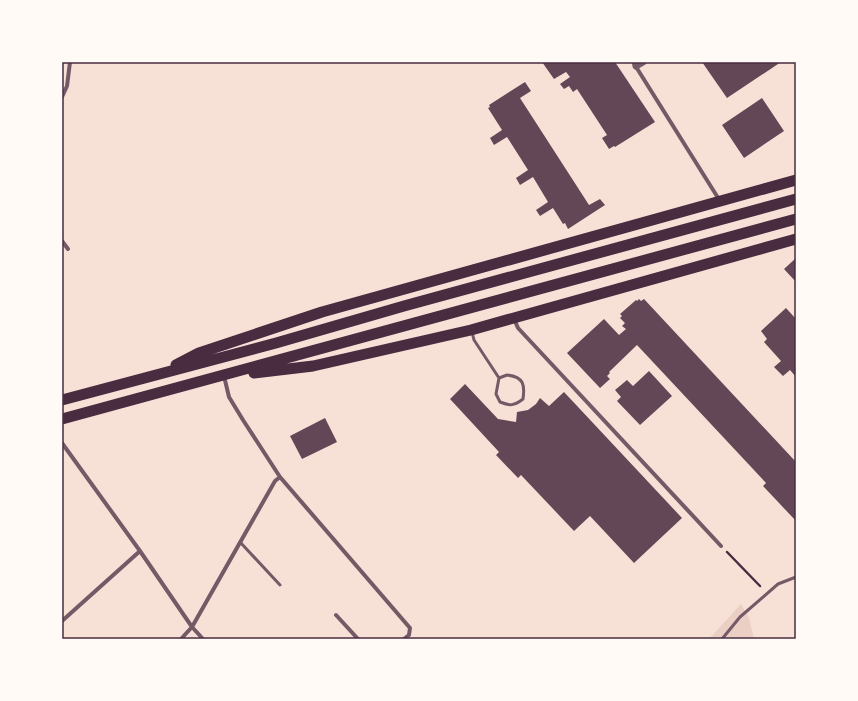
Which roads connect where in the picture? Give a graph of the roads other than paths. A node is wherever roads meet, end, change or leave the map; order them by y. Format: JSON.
{"nodes":[{"id":1,"x":70,"y":62,"type":"edge"},
{"id":2,"x":637,"y":63,"type":"edge"},
{"id":3,"x":62,"y":97,"type":"edge"},
{"id":4,"x":796,"y":180,"type":"edge"},
{"id":5,"x":796,"y":199,"type":"edge"},
{"id":6,"x":720,"y":201,"type":"junction"},
{"id":7,"x":796,"y":219,"type":"edge"},
{"id":8,"x":796,"y":239,"type":"edge"},
{"id":9,"x":62,"y":241,"type":"edge"},
{"id":10,"x":68,"y":249,"type":"dead end"},
{"id":11,"x":514,"y":318,"type":"junction"},
{"id":12,"x":471,"y":330,"type":"junction"},
{"id":13,"x":160,"y":374,"type":"junction"},
{"id":14,"x":224,"y":376,"type":"junction"},
{"id":15,"x":499,"y":378,"type":"junction"},
{"id":16,"x":62,"y":400,"type":"edge"},
{"id":17,"x":62,"y":419,"type":"edge"},
{"id":18,"x":62,"y":442,"type":"edge"},
{"id":19,"x":280,"y":477,"type":"junction"},
{"id":20,"x":240,"y":542,"type":"junction"},
{"id":21,"x":722,"y":546,"type":"road end"},
{"id":22,"x":140,"y":551,"type":"junction"},
{"id":23,"x":796,"y":577,"type":"edge"},
{"id":24,"x":280,"y":585,"type":"dead end"},
{"id":25,"x":336,"y":615,"type":"dead end"},
{"id":26,"x":62,"y":621,"type":"edge"},
{"id":27,"x":192,"y":627,"type":"junction"},
{"id":28,"x":181,"y":639,"type":"edge"},
{"id":29,"x":203,"y":639,"type":"edge"},
{"id":30,"x":358,"y":639,"type":"edge"},
{"id":31,"x":404,"y":639,"type":"edge"},
{"id":32,"x":722,"y":639,"type":"edge"}],
"edges":[{"from":1,"to":3,"type":"street"},
{"from":2,"to":6,"type":"street"},
{"from":4,"to":6,"type":"highway"},
{"from":5,"to":13,"type":"highway"},
{"from":6,"to":13,"type":"highway"},
{"from":7,"to":14,"type":"highway"},
{"from":8,"to":11,"type":"highway"},
{"from":9,"to":10,"type":"street"},
{"from":11,"to":12,"type":"highway"},
{"from":11,"to":21,"type":"street"},
{"from":12,"to":14,"type":"highway"},
{"from":12,"to":15,"type":"lane"},
{"from":13,"to":16,"type":"highway"},
{"from":14,"to":17,"type":"highway"},
{"from":14,"to":19,"type":"street"},
{"from":15,"to":15,"type":"lane"},
{"from":18,"to":22,"type":"street"},
{"from":19,"to":20,"type":"street"},
{"from":19,"to":31,"type":"street"},
{"from":20,"to":24,"type":"lane"},
{"from":20,"to":27,"type":"street"},
{"from":22,"to":26,"type":"street"},
{"from":22,"to":27,"type":"street"},
{"from":23,"to":32,"type":"lane"},
{"from":25,"to":30,"type":"street"},
{"from":27,"to":28,"type":"street"},
{"from":27,"to":29,"type":"street"}]}
